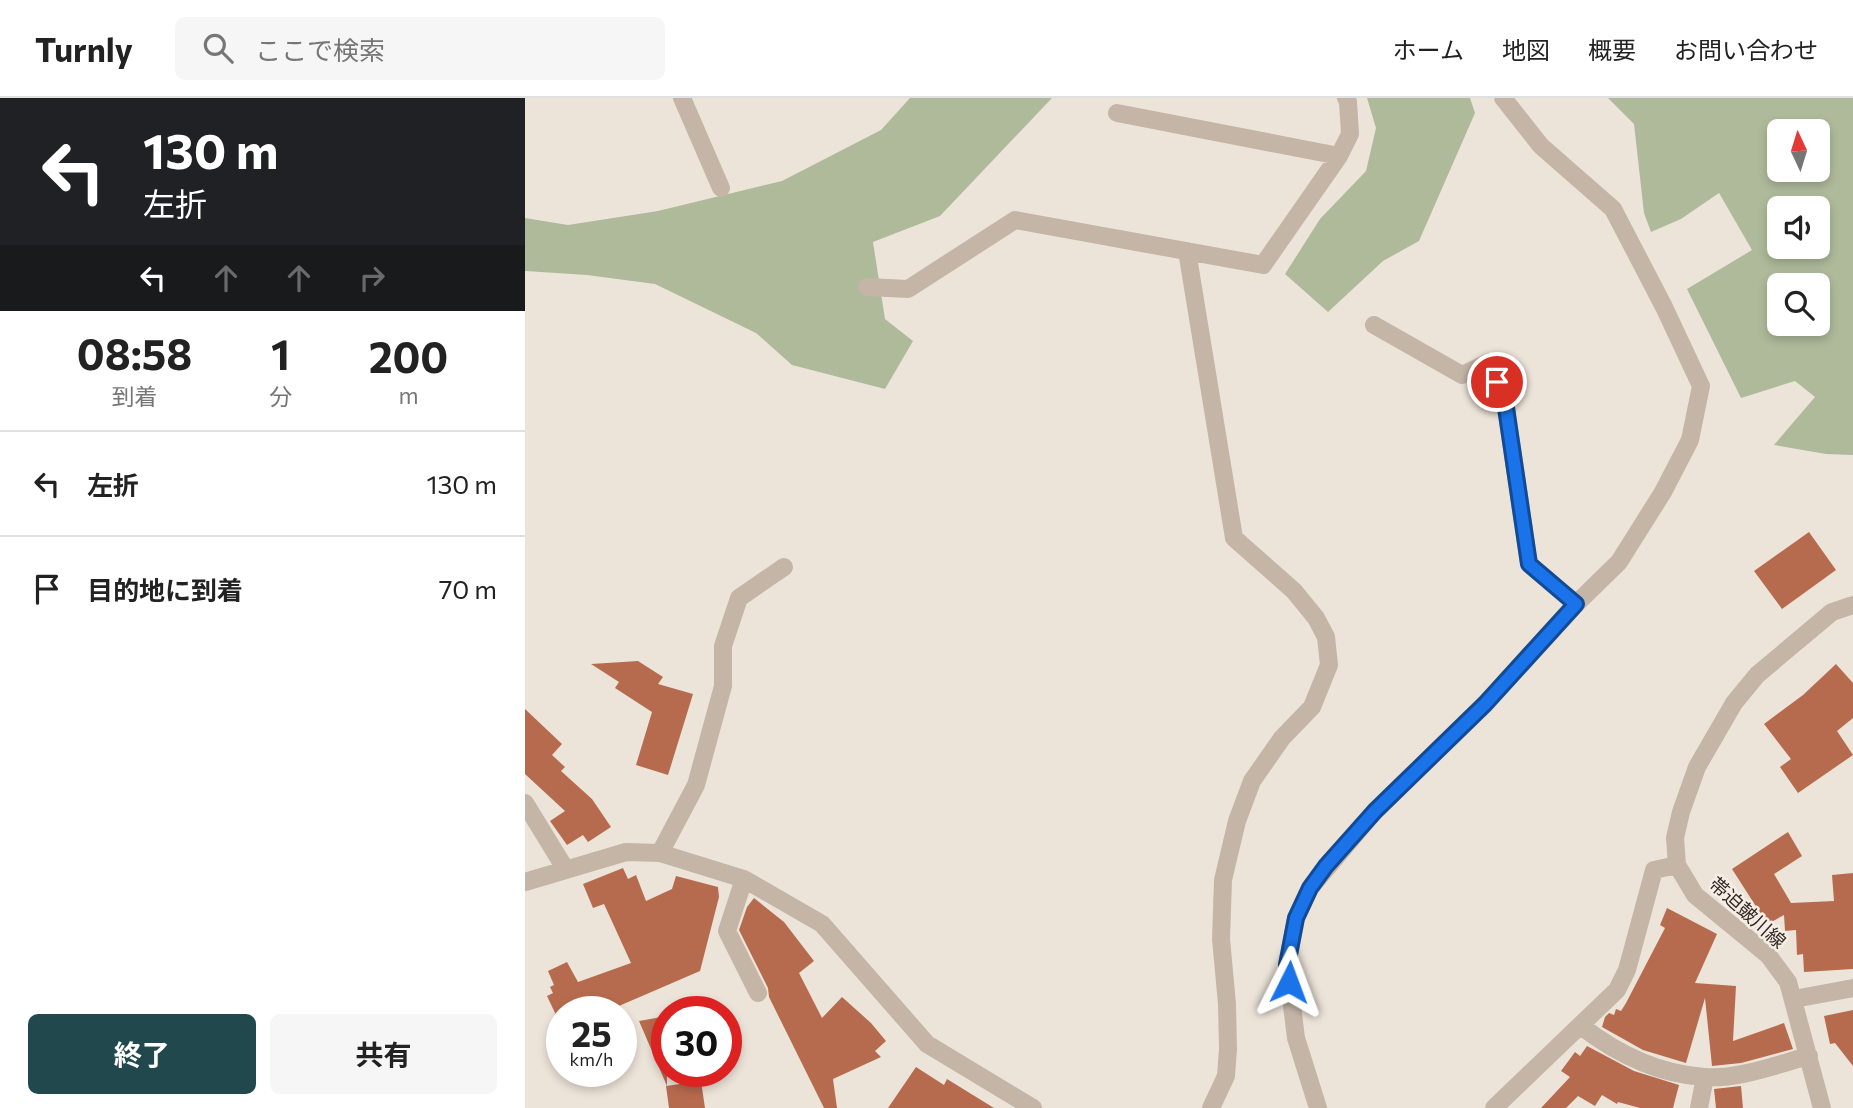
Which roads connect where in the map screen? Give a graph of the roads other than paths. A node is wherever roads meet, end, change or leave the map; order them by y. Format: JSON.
{"nodes":[{"id":1,"x":682,"y":98,"type":"edge"},
{"id":2,"x":1346,"y":98,"type":"edge"},
{"id":3,"x":1503,"y":98,"type":"edge"},
{"id":4,"x":1117,"y":113,"type":"dead end"},
{"id":5,"x":1339,"y":156,"type":"junction"},
{"id":6,"x":721,"y":188,"type":"dead end"},
{"id":7,"x":1187,"y":251,"type":"junction"},
{"id":8,"x":867,"y":287,"type":"dead end"},
{"id":9,"x":1374,"y":325,"type":"dead end"},
{"id":10,"x":783,"y":567,"type":"dead end"},
{"id":11,"x":1576,"y":604,"type":"junction"},
{"id":12,"x":1853,"y":606,"type":"edge"},
{"id":13,"x":525,"y":803,"type":"edge"},
{"id":14,"x":660,"y":853,"type":"junction"},
{"id":15,"x":1677,"y":865,"type":"junction"},
{"id":16,"x":566,"y":870,"type":"junction"},
{"id":17,"x":744,"y":878,"type":"junction"},
{"id":18,"x":525,"y":882,"type":"edge"},
{"id":19,"x":1853,"y":988,"type":"edge"},
{"id":20,"x":758,"y":993,"type":"dead end"},
{"id":21,"x":1794,"y":999,"type":"junction"},
{"id":22,"x":1581,"y":1026,"type":"junction"},
{"id":23,"x":1809,"y":1055,"type":"junction"},
{"id":24,"x":1705,"y":1077,"type":"junction"},
{"id":25,"x":1033,"y":1108,"type":"edge"},
{"id":26,"x":1211,"y":1108,"type":"edge"},
{"id":27,"x":1318,"y":1108,"type":"edge"},
{"id":28,"x":1494,"y":1108,"type":"edge"},
{"id":29,"x":1699,"y":1108,"type":"edge"},
{"id":30,"x":1822,"y":1108,"type":"edge"}],
"edges":[{"from":1,"to":6,"type":"street"},
{"from":2,"to":5,"type":"street"},
{"from":3,"to":11,"type":"street"},
{"from":4,"to":5,"type":"street"},
{"from":5,"to":7,"type":"street"},
{"from":7,"to":8,"type":"street"},
{"from":7,"to":26,"type":"street"},
{"from":9,"to":11,"type":"street"},
{"from":10,"to":14,"type":"street"},
{"from":11,"to":27,"type":"street"},
{"from":12,"to":15,"type":"street"},
{"from":13,"to":16,"type":"street"},
{"from":14,"to":16,"type":"street"},
{"from":14,"to":17,"type":"street"},
{"from":15,"to":21,"type":"street","name":"帯迫皷川線"},
{"from":15,"to":22,"type":"street"},
{"from":16,"to":18,"type":"street"},
{"from":17,"to":20,"type":"street"},
{"from":17,"to":25,"type":"street"},
{"from":19,"to":21,"type":"street"},
{"from":21,"to":23,"type":"street","name":"帯迫皷川線"},
{"from":22,"to":24,"type":"street"},
{"from":22,"to":28,"type":"street"},
{"from":23,"to":24,"type":"street"},
{"from":23,"to":30,"type":"street","name":"帯迫皷川線"},
{"from":24,"to":29,"type":"street"}]}
